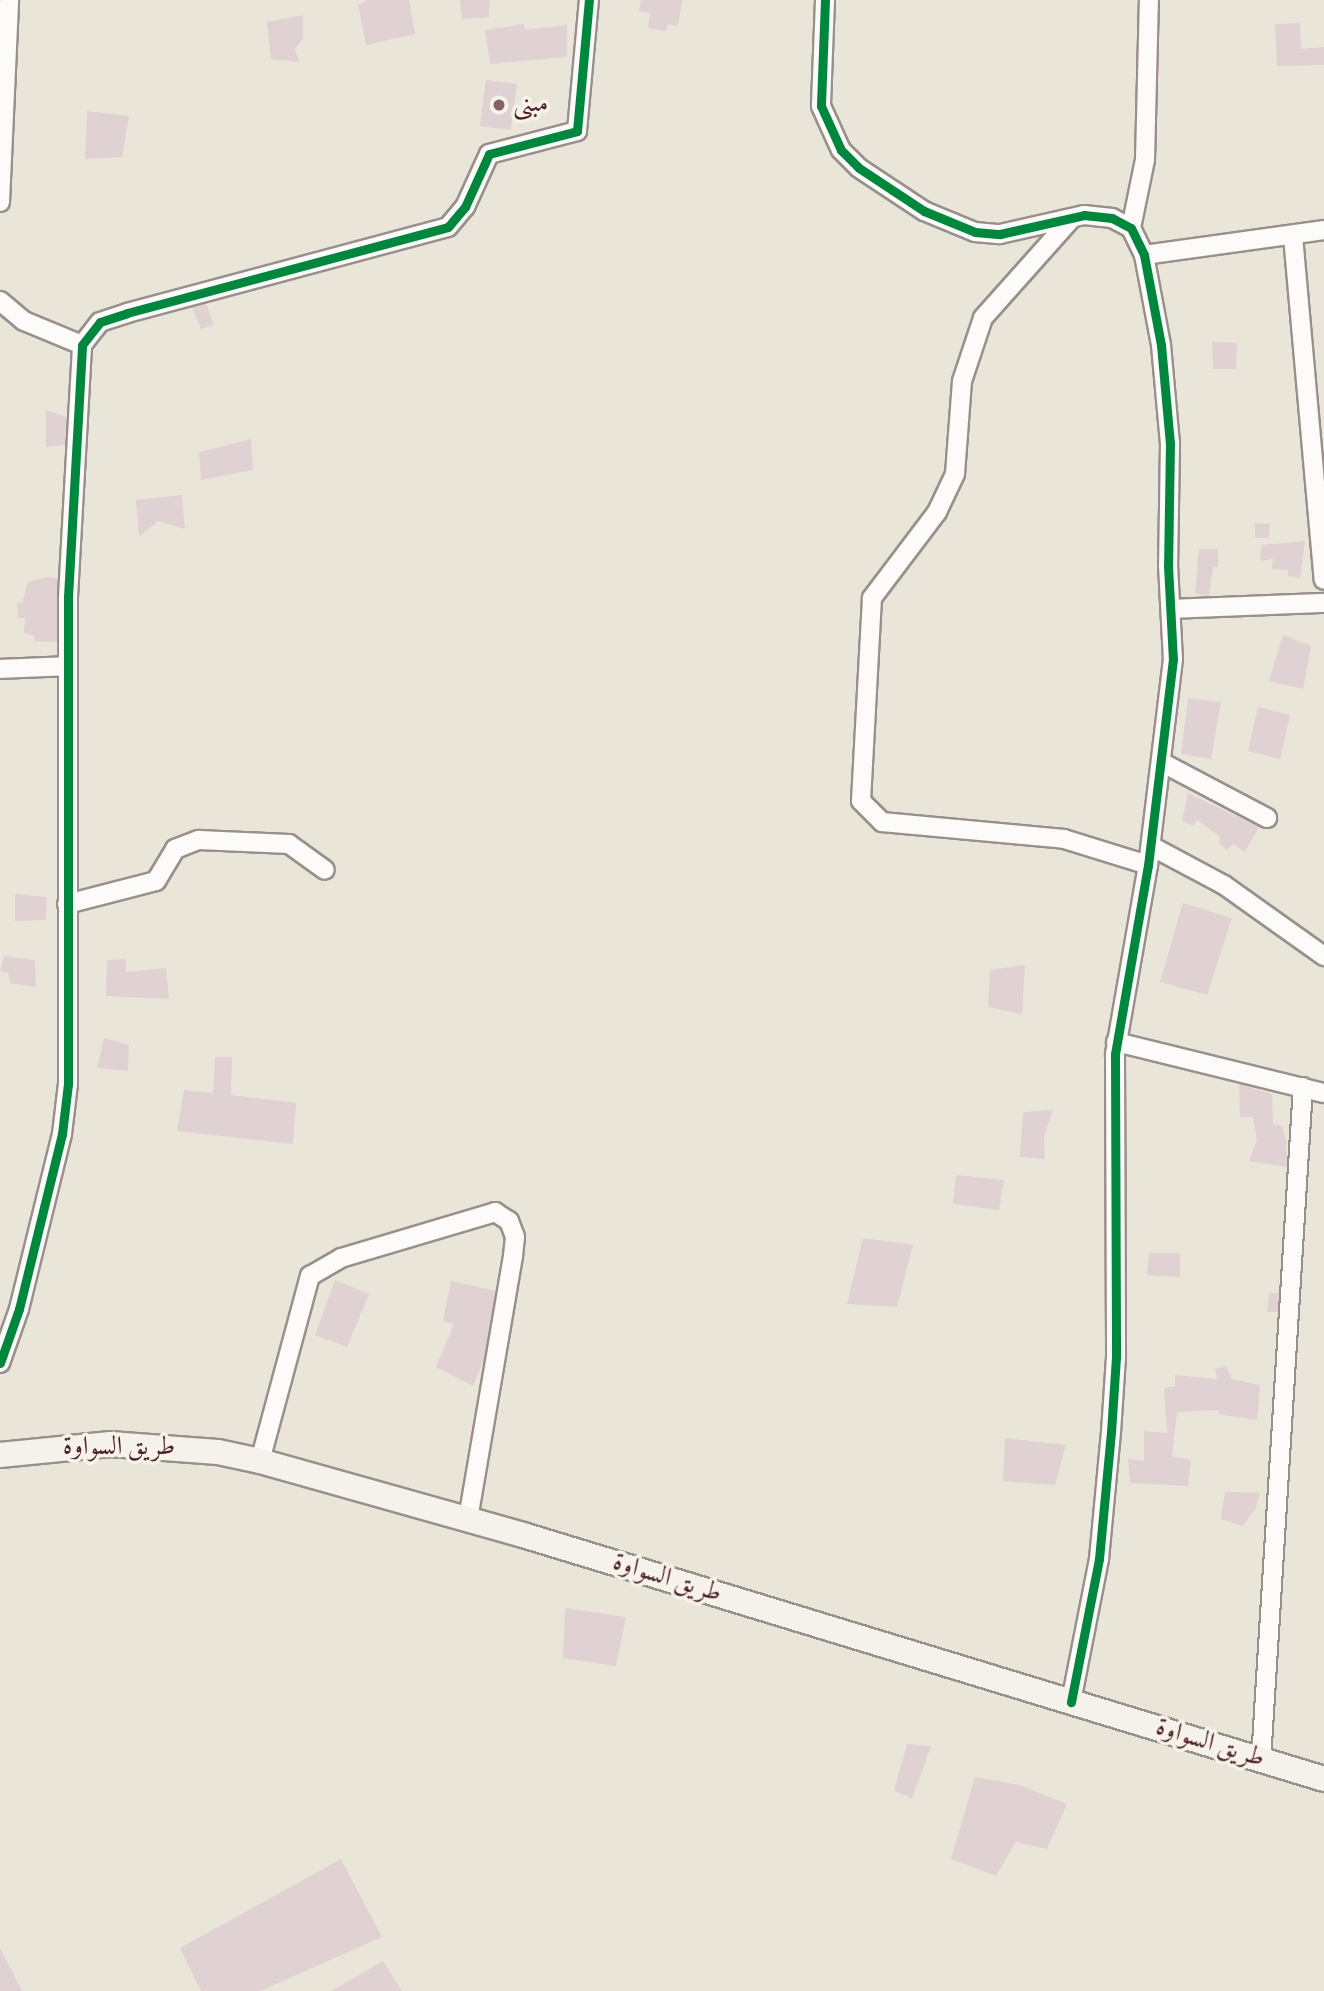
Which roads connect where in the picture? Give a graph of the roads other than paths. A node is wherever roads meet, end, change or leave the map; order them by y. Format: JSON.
{"nodes":[{"id":1,"x":9,"y":0,"type":"edge"},
{"id":2,"x":589,"y":0,"type":"edge"},
{"id":3,"x":825,"y":0,"type":"edge"},
{"id":4,"x":1149,"y":0,"type":"edge"},
{"id":5,"x":2,"y":160,"type":"edge"},
{"id":6,"x":0,"y":202,"type":"edge"},
{"id":7,"x":1072,"y":218,"type":"junction"},
{"id":8,"x":1132,"y":228,"type":"junction"},
{"id":9,"x":1324,"y":230,"type":"edge"},
{"id":10,"x":1293,"y":236,"type":"junction"},
{"id":11,"x":1144,"y":255,"type":"junction"},
{"id":12,"x":0,"y":301,"type":"edge"},
{"id":13,"x":82,"y":345,"type":"junction"},
{"id":14,"x":1324,"y":580,"type":"edge"},
{"id":15,"x":1324,"y":603,"type":"edge"},
{"id":16,"x":1172,"y":609,"type":"junction"},
{"id":17,"x":68,"y":666,"type":"junction"},
{"id":18,"x":0,"y":669,"type":"edge"},
{"id":19,"x":1160,"y":762,"type":"junction"},
{"id":20,"x":1267,"y":818,"type":"dead end"},
{"id":21,"x":1151,"y":846,"type":"junction"},
{"id":22,"x":1148,"y":865,"type":"junction"},
{"id":23,"x":325,"y":870,"type":"dead end"},
{"id":24,"x":66,"y":904,"type":"junction"},
{"id":25,"x":1324,"y":956,"type":"edge"},
{"id":26,"x":1116,"y":1042,"type":"junction"},
{"id":27,"x":1303,"y":1087,"type":"junction"},
{"id":28,"x":1324,"y":1094,"type":"edge"},
{"id":29,"x":0,"y":1363,"type":"edge"},
{"id":30,"x":0,"y":1455,"type":"edge"},
{"id":31,"x":260,"y":1461,"type":"junction"},
{"id":32,"x":468,"y":1519,"type":"junction"},
{"id":33,"x":1071,"y":1702,"type":"junction"},
{"id":34,"x":1261,"y":1760,"type":"junction"},
{"id":35,"x":1324,"y":1779,"type":"edge"}],
"edges":[{"from":1,"to":5,"type":"street"},
{"from":2,"to":13,"type":"street"},
{"from":3,"to":7,"type":"street"},
{"from":4,"to":8,"type":"street"},
{"from":5,"to":6,"type":"street"},
{"from":7,"to":8,"type":"street"},
{"from":7,"to":22,"type":"street"},
{"from":8,"to":11,"type":"street"},
{"from":9,"to":10,"type":"street"},
{"from":10,"to":11,"type":"street"},
{"from":10,"to":14,"type":"street"},
{"from":11,"to":16,"type":"street"},
{"from":12,"to":13,"type":"street"},
{"from":13,"to":17,"type":"street"},
{"from":15,"to":16,"type":"street"},
{"from":16,"to":19,"type":"street"},
{"from":17,"to":18,"type":"street"},
{"from":17,"to":24,"type":"street"},
{"from":19,"to":20,"type":"street"},
{"from":19,"to":21,"type":"street"},
{"from":21,"to":22,"type":"street"},
{"from":21,"to":25,"type":"street"},
{"from":22,"to":26,"type":"street"},
{"from":23,"to":24,"type":"street"},
{"from":24,"to":29,"type":"street"},
{"from":26,"to":27,"type":"street"},
{"from":26,"to":33,"type":"street"},
{"from":27,"to":28,"type":"street"},
{"from":27,"to":34,"type":"street"},
{"from":30,"to":31,"type":"street","name":"طريق السواوة"},
{"from":31,"to":32,"type":"street","name":"طريق السواوة"},
{"from":31,"to":32,"type":"street"},
{"from":32,"to":33,"type":"street","name":"طريق السواوة"},
{"from":33,"to":34,"type":"street","name":"طريق السواوة"},
{"from":34,"to":35,"type":"street","name":"طريق السواوة"}]}
